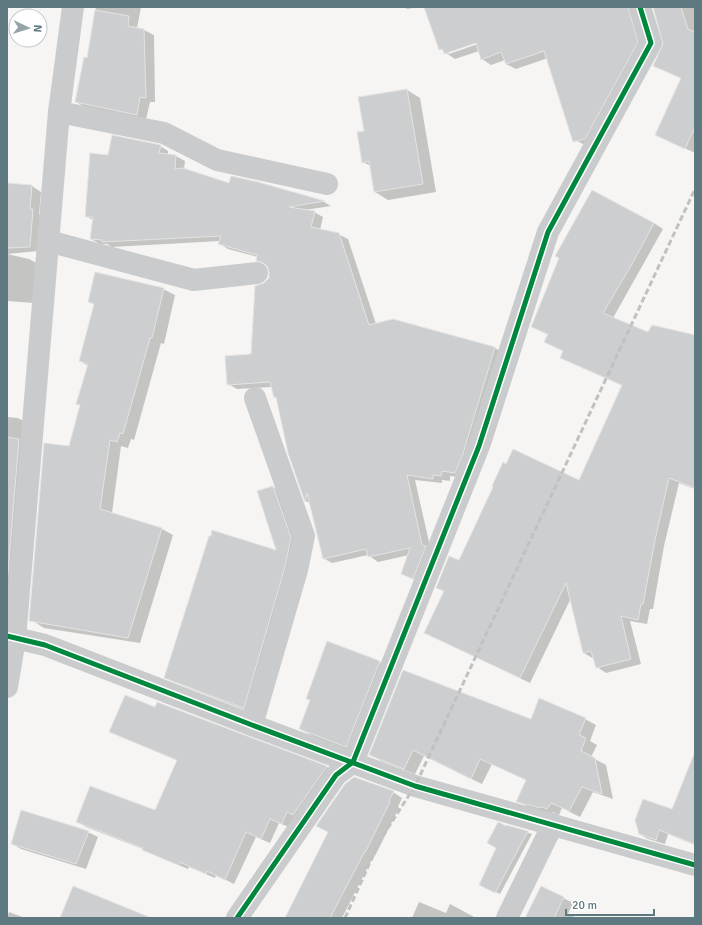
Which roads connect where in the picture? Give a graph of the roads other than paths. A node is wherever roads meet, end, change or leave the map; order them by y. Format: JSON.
{"nodes":[{"id":1,"x":73,"y":7,"type":"edge"},
{"id":2,"x":640,"y":7,"type":"edge"},
{"id":3,"x":59,"y":112,"type":"junction"},
{"id":4,"x":327,"y":184,"type":"dead end"},
{"id":5,"x":48,"y":240,"type":"junction"},
{"id":6,"x":257,"y":273,"type":"dead end"},
{"id":7,"x":255,"y":398,"type":"dead end"},
{"id":8,"x":11,"y":637,"type":"edge"},
{"id":9,"x":7,"y":687,"type":"edge"},
{"id":10,"x":252,"y":725,"type":"junction"},
{"id":11,"x":353,"y":762,"type":"junction"},
{"id":12,"x":553,"y":824,"type":"junction"},
{"id":13,"x":695,"y":865,"type":"edge"},
{"id":14,"x":237,"y":918,"type":"edge"},
{"id":15,"x":507,"y":918,"type":"edge"}],
"edges":[{"from":1,"to":3,"type":"street"},
{"from":2,"to":11,"type":"street"},
{"from":3,"to":4,"type":"street"},
{"from":3,"to":5,"type":"street"},
{"from":5,"to":6,"type":"street"},
{"from":5,"to":8,"type":"street"},
{"from":7,"to":10,"type":"street"},
{"from":8,"to":9,"type":"street"},
{"from":8,"to":10,"type":"street"},
{"from":10,"to":11,"type":"street"},
{"from":11,"to":12,"type":"street"},
{"from":11,"to":14,"type":"street"},
{"from":12,"to":13,"type":"street"},
{"from":12,"to":15,"type":"street"}]}
